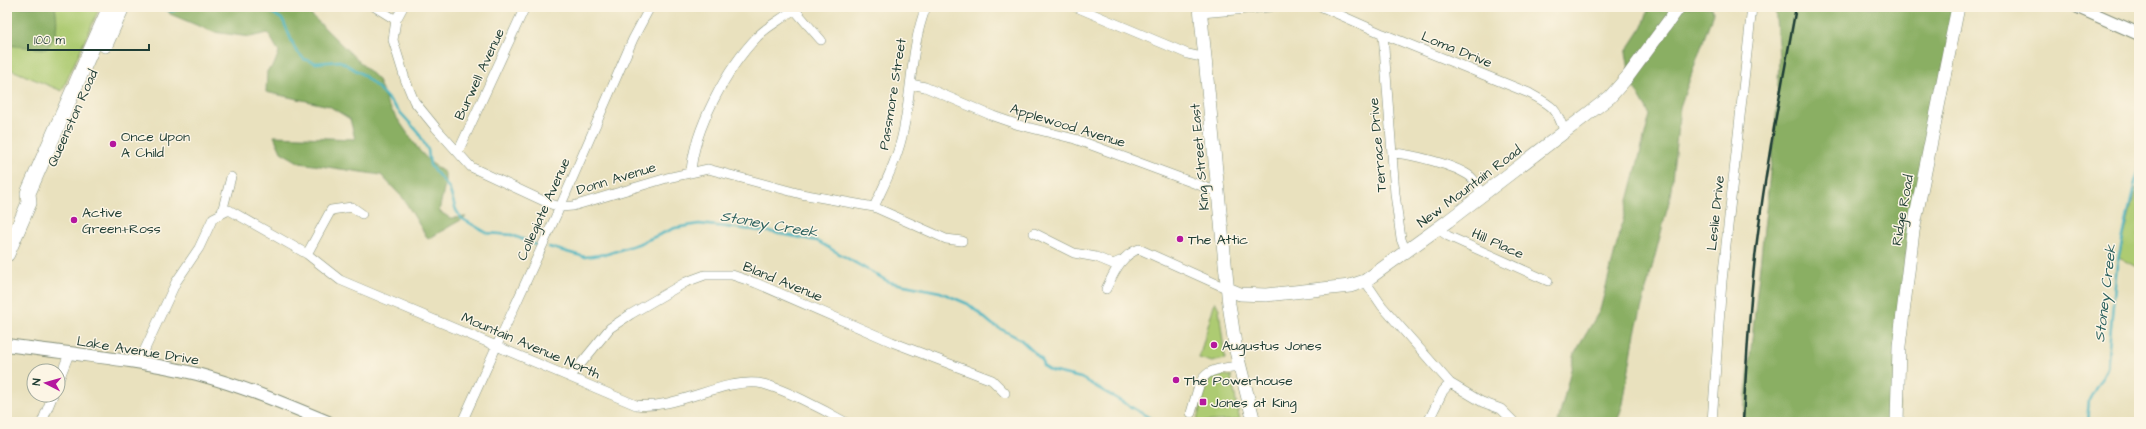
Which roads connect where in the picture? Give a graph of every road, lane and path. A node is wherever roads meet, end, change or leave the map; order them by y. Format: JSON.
{"nodes":[{"id":1,"x":110,"y":7,"type":"edge"},
{"id":2,"x":122,"y":7,"type":"edge"},
{"id":3,"x":374,"y":7,"type":"edge"},
{"id":4,"x":404,"y":7,"type":"edge"},
{"id":5,"x":525,"y":7,"type":"edge"},
{"id":6,"x":650,"y":7,"type":"edge"},
{"id":7,"x":926,"y":7,"type":"edge"},
{"id":8,"x":1076,"y":7,"type":"edge"},
{"id":9,"x":1270,"y":7,"type":"edge"},
{"id":10,"x":1322,"y":7,"type":"edge"},
{"id":11,"x":1679,"y":7,"type":"edge"},
{"id":12,"x":1752,"y":7,"type":"edge"},
{"id":13,"x":1958,"y":7,"type":"edge"},
{"id":14,"x":2078,"y":7,"type":"edge"},
{"id":15,"x":795,"y":8,"type":"edge"},
{"id":16,"x":1201,"y":10,"type":"edge"},
{"id":17,"x":396,"y":20,"type":"junction"},
{"id":18,"x":1383,"y":34,"type":"junction"},
{"id":19,"x":2139,"y":34,"type":"edge"},
{"id":20,"x":821,"y":40,"type":"dead end"},
{"id":21,"x":1206,"y":58,"type":"junction"},
{"id":22,"x":911,"y":84,"type":"junction"},
{"id":23,"x":1565,"y":133,"type":"junction"},
{"id":24,"x":458,"y":152,"type":"junction"},
{"id":25,"x":1392,"y":153,"type":"junction"},
{"id":26,"x":690,"y":172,"type":"junction"},
{"id":27,"x":230,"y":177,"type":"dead end"},
{"id":28,"x":1218,"y":192,"type":"junction"},
{"id":29,"x":1481,"y":196,"type":"junction"},
{"id":30,"x":29,"y":203,"type":"junction"},
{"id":31,"x":560,"y":207,"type":"junction"},
{"id":32,"x":874,"y":207,"type":"junction"},
{"id":33,"x":222,"y":212,"type":"junction"},
{"id":34,"x":362,"y":214,"type":"dead end"},
{"id":35,"x":1438,"y":229,"type":"junction"},
{"id":36,"x":1034,"y":233,"type":"dead end"},
{"id":37,"x":962,"y":241,"type":"dead end"},
{"id":38,"x":1406,"y":252,"type":"junction"},
{"id":39,"x":7,"y":254,"type":"edge"},
{"id":40,"x":307,"y":254,"type":"junction"},
{"id":41,"x":1120,"y":261,"type":"junction"},
{"id":42,"x":1365,"y":281,"type":"junction"},
{"id":43,"x":1548,"y":281,"type":"dead end"},
{"id":44,"x":1106,"y":289,"type":"dead end"},
{"id":45,"x":1228,"y":289,"type":"junction"},
{"id":46,"x":7,"y":345,"type":"edge"},
{"id":47,"x":496,"y":346,"type":"junction"},
{"id":48,"x":69,"y":354,"type":"junction"},
{"id":49,"x":138,"y":362,"type":"junction"},
{"id":50,"x":65,"y":363,"type":"edge"},
{"id":51,"x":1240,"y":366,"type":"junction"},
{"id":52,"x":570,"y":377,"type":"junction"},
{"id":53,"x":1450,"y":383,"type":"junction"},
{"id":54,"x":1005,"y":393,"type":"dead end"},
{"id":55,"x":50,"y":403,"type":"edge"},
{"id":56,"x":1191,"y":413,"type":"dead end"},
{"id":57,"x":1513,"y":421,"type":"edge"},
{"id":58,"x":42,"y":422,"type":"edge"},
{"id":59,"x":328,"y":422,"type":"edge"},
{"id":60,"x":462,"y":422,"type":"edge"},
{"id":61,"x":844,"y":422,"type":"edge"},
{"id":62,"x":1254,"y":422,"type":"edge"},
{"id":63,"x":1428,"y":422,"type":"edge"},
{"id":64,"x":1712,"y":422,"type":"edge"},
{"id":65,"x":1897,"y":422,"type":"edge"}],
"edges":[{"from":1,"to":30,"type":"main road","name":"Queenston Road"},
{"from":2,"to":30,"type":"main road","name":"Queenston Road"},
{"from":3,"to":17,"type":"street"},
{"from":4,"to":17,"type":"street"},
{"from":5,"to":24,"type":"street","name":"Burwell Avenue"},
{"from":6,"to":31,"type":"street","name":"Collegiate Avenue"},
{"from":7,"to":22,"type":"street","name":"Passmore Street"},
{"from":8,"to":21,"type":"street"},
{"from":9,"to":16,"type":"street"},
{"from":10,"to":18,"type":"street","name":"Loma Drive"},
{"from":11,"to":23,"type":"main road","name":"New Mountain Road"},
{"from":12,"to":64,"type":"street","name":"Leslie Drive"},
{"from":13,"to":65,"type":"main road","name":"Ridge Road"},
{"from":14,"to":19,"type":"street"},
{"from":15,"to":20,"type":"street"},
{"from":15,"to":26,"type":"street"},
{"from":16,"to":21,"type":"main road","name":"King Street East"},
{"from":17,"to":24,"type":"street","name":"Donn Avenue"},
{"from":18,"to":23,"type":"street","name":"Loma Drive"},
{"from":18,"to":25,"type":"street","name":"Terrace Drive"},
{"from":21,"to":28,"type":"main road","name":"King Street East"},
{"from":22,"to":28,"type":"street","name":"Applewood Avenue"},
{"from":22,"to":32,"type":"street","name":"Passmore Street"},
{"from":23,"to":29,"type":"main road","name":"New Mountain Road"},
{"from":24,"to":31,"type":"street","name":"Donn Avenue"},
{"from":25,"to":29,"type":"street"},
{"from":25,"to":38,"type":"street","name":"Terrace Drive"},
{"from":26,"to":31,"type":"street","name":"Donn Avenue"},
{"from":26,"to":32,"type":"street","name":"Donn Avenue"},
{"from":27,"to":33,"type":"street"},
{"from":28,"to":45,"type":"main road","name":"King Street East"},
{"from":29,"to":35,"type":"main road","name":"New Mountain Road"},
{"from":30,"to":39,"type":"main road","name":"Queenston Road"},
{"from":31,"to":47,"type":"street","name":"Collegiate Avenue"},
{"from":32,"to":37,"type":"street","name":"Donn Avenue"},
{"from":33,"to":40,"type":"street","name":"Mountain Avenue North"},
{"from":33,"to":49,"type":"street"},
{"from":34,"to":40,"type":"street"},
{"from":35,"to":38,"type":"main road","name":"New Mountain Road"},
{"from":35,"to":43,"type":"street","name":"Hill Place"},
{"from":36,"to":41,"type":"street"},
{"from":38,"to":42,"type":"main road","name":"New Mountain Road"},
{"from":40,"to":47,"type":"street","name":"Mountain Avenue North"},
{"from":41,"to":44,"type":"street"},
{"from":41,"to":45,"type":"street"},
{"from":42,"to":45,"type":"main road","name":"New Mountain Road"},
{"from":42,"to":53,"type":"street"},
{"from":45,"to":51,"type":"main road","name":"King Street East"},
{"from":46,"to":48,"type":"street","name":"Lake Avenue Drive"},
{"from":47,"to":52,"type":"street","name":"Mountain Avenue North"},
{"from":47,"to":60,"type":"street","name":"Collegiate Avenue"},
{"from":48,"to":49,"type":"street","name":"Lake Avenue Drive"},
{"from":48,"to":50,"type":"street"},
{"from":49,"to":59,"type":"street","name":"Lake Avenue Drive"},
{"from":51,"to":56,"type":"street"},
{"from":51,"to":62,"type":"main road","name":"King Street East"},
{"from":52,"to":54,"type":"street","name":"Bland Avenue"},
{"from":52,"to":61,"type":"street","name":"Mountain Avenue North"},
{"from":53,"to":57,"type":"street"},
{"from":53,"to":63,"type":"street"},
{"from":55,"to":58,"type":"street"}]}
